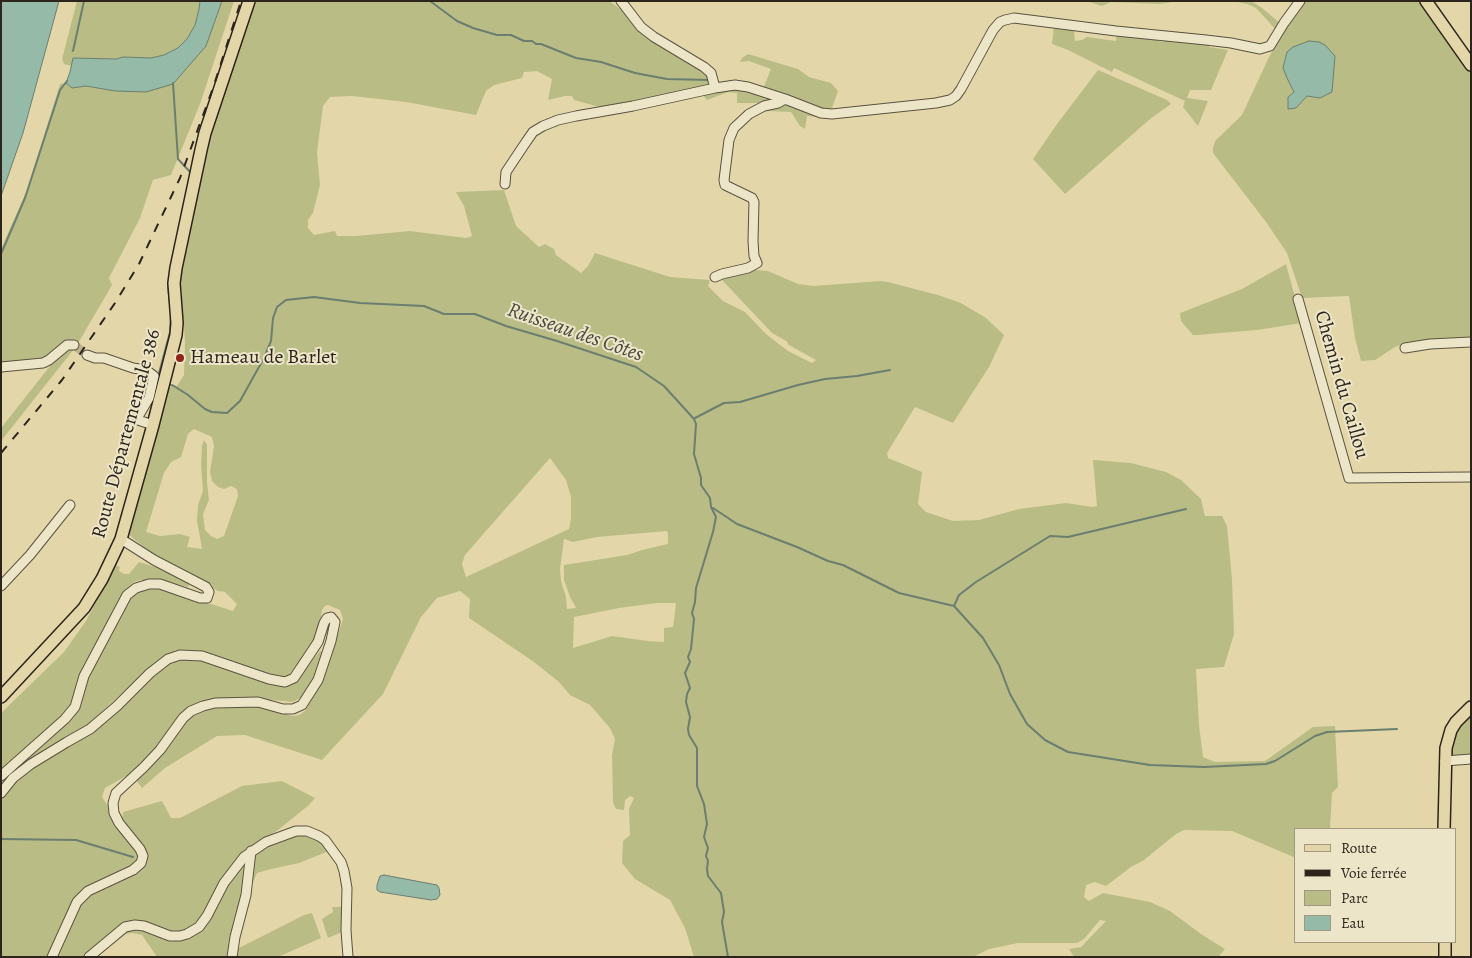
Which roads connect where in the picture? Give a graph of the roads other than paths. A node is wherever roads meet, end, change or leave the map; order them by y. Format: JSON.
{"nodes":[{"id":1,"x":249,"y":1,"type":"edge"},
{"id":2,"x":621,"y":1,"type":"edge"},
{"id":3,"x":1300,"y":1,"type":"edge"},
{"id":4,"x":1426,"y":1,"type":"edge"},
{"id":5,"x":1471,"y":65,"type":"edge"},
{"id":6,"x":715,"y":88,"type":"junction"},
{"id":7,"x":785,"y":99,"type":"junction"},
{"id":8,"x":504,"y":184,"type":"dead end"},
{"id":9,"x":715,"y":277,"type":"dead end"},
{"id":10,"x":1298,"y":299,"type":"dead end"},
{"id":11,"x":1471,"y":342,"type":"edge"},
{"id":12,"x":74,"y":345,"type":"dead end"},
{"id":13,"x":1404,"y":348,"type":"dead end"},
{"id":14,"x":87,"y":355,"type":"tunnel mouth"},
{"id":15,"x":1,"y":367,"type":"edge"},
{"id":16,"x":152,"y":425,"type":"junction"},
{"id":17,"x":1471,"y":477,"type":"edge"},
{"id":18,"x":70,"y":505,"type":"dead end"},
{"id":19,"x":121,"y":539,"type":"junction"},
{"id":20,"x":1,"y":586,"type":"edge"},
{"id":21,"x":1,"y":697,"type":"edge"},
{"id":22,"x":1471,"y":708,"type":"edge"},
{"id":23,"x":1471,"y":759,"type":"edge"},
{"id":24,"x":1445,"y":761,"type":"junction"},
{"id":25,"x":1,"y":776,"type":"edge"},
{"id":26,"x":1,"y":793,"type":"edge"},
{"id":27,"x":1444,"y":828,"type":"edge"},
{"id":28,"x":251,"y":851,"type":"junction"},
{"id":29,"x":1445,"y":943,"type":"edge"},
{"id":30,"x":52,"y":957,"type":"edge"},
{"id":31,"x":89,"y":957,"type":"edge"},
{"id":32,"x":232,"y":957,"type":"edge"},
{"id":33,"x":348,"y":957,"type":"edge"},
{"id":34,"x":1445,"y":957,"type":"edge"}],
"edges":[{"from":1,"to":16,"type":"main road","name":"Route Départementale 386"},
{"from":2,"to":6,"type":"street"},
{"from":3,"to":7,"type":"street"},
{"from":4,"to":5,"type":"main road"},
{"from":6,"to":7,"type":"street"},
{"from":6,"to":8,"type":"street"},
{"from":7,"to":9,"type":"street"},
{"from":10,"to":17,"type":"street","name":"Chemin du Caillou"},
{"from":11,"to":13,"type":"street"},
{"from":12,"to":15,"type":"street"},
{"from":14,"to":16,"type":"street"},
{"from":16,"to":19,"type":"main road","name":"Route Départementale 386"},
{"from":18,"to":20,"type":"street"},
{"from":19,"to":21,"type":"main road","name":"Route Départementale 386"},
{"from":19,"to":25,"type":"street"},
{"from":22,"to":24,"type":"main road"},
{"from":23,"to":24,"type":"street"},
{"from":24,"to":27,"type":"main road"},
{"from":26,"to":30,"type":"street"},
{"from":28,"to":31,"type":"street"},
{"from":28,"to":32,"type":"street"},
{"from":28,"to":33,"type":"street"},
{"from":29,"to":34,"type":"main road"}]}
